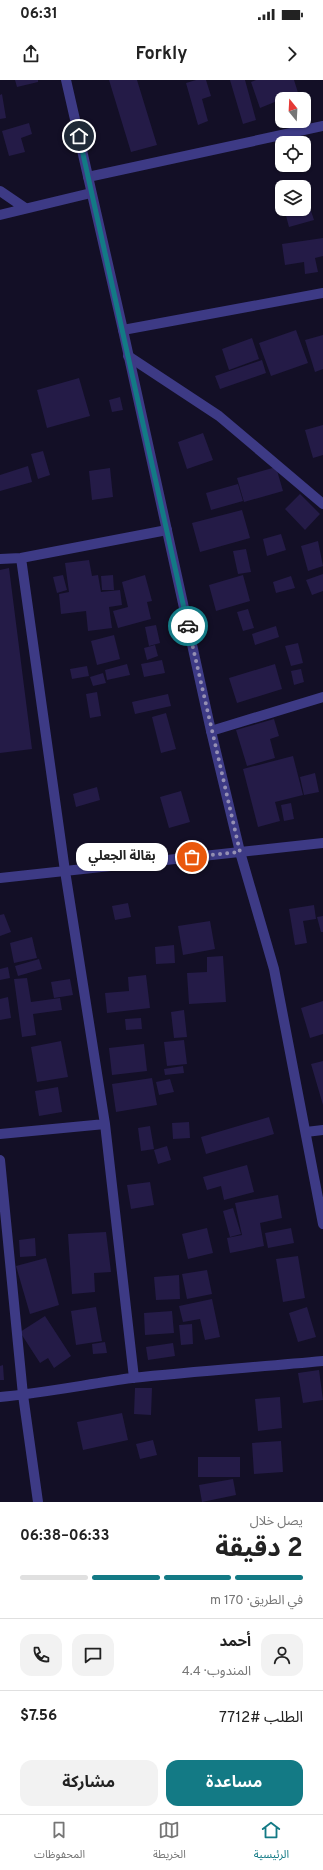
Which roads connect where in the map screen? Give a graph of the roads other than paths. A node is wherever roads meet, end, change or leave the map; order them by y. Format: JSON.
{"nodes":[{"id":1,"x":66,"y":80,"type":"edge"},
{"id":2,"x":323,"y":126,"type":"edge"},
{"id":3,"x":88,"y":177,"type":"junction"},
{"id":4,"x":0,"y":191,"type":"edge"},
{"id":5,"x":91,"y":193,"type":"junction"},
{"id":6,"x":25,"y":208,"type":"junction"},
{"id":7,"x":0,"y":215,"type":"edge"},
{"id":8,"x":323,"y":293,"type":"edge"},
{"id":9,"x":123,"y":330,"type":"junction"},
{"id":10,"x":128,"y":356,"type":"junction"},
{"id":11,"x":323,"y":504,"type":"edge"},
{"id":12,"x":167,"y":530,"type":"junction"},
{"id":13,"x":22,"y":558,"type":"junction"},
{"id":14,"x":0,"y":559,"type":"edge"},
{"id":15,"x":323,"y":697,"type":"edge"},
{"id":16,"x":211,"y":731,"type":"junction"},
{"id":17,"x":323,"y":843,"type":"edge"},
{"id":18,"x":240,"y":852,"type":"junction"},
{"id":19,"x":65,"y":871,"type":"junction"},
{"id":20,"x":0,"y":878,"type":"edge"},
{"id":21,"x":105,"y":1124,"type":"junction"},
{"id":22,"x":323,"y":1130,"type":"edge"},
{"id":23,"x":306,"y":1132,"type":"junction"},
{"id":24,"x":0,"y":1134,"type":"edge"},
{"id":25,"x":0,"y":1160,"type":"edge"},
{"id":26,"x":323,"y":1224,"type":"edge"},
{"id":27,"x":323,"y":1361,"type":"edge"},
{"id":28,"x":134,"y":1378,"type":"junction"},
{"id":29,"x":23,"y":1395,"type":"junction"},
{"id":30,"x":0,"y":1397,"type":"edge"},
{"id":31,"x":38,"y":1502,"type":"edge"}],
"edges":[{"from":1,"to":3,"type":"street"},
{"from":2,"to":3,"type":"street"},
{"from":3,"to":5,"type":"street"},
{"from":4,"to":6,"type":"street"},
{"from":5,"to":6,"type":"street"},
{"from":5,"to":9,"type":"street"},
{"from":6,"to":7,"type":"street"},
{"from":8,"to":9,"type":"street"},
{"from":9,"to":10,"type":"street"},
{"from":10,"to":11,"type":"street"},
{"from":10,"to":12,"type":"street"},
{"from":12,"to":13,"type":"street"},
{"from":12,"to":16,"type":"street"},
{"from":13,"to":14,"type":"street"},
{"from":13,"to":19,"type":"street"},
{"from":15,"to":16,"type":"street"},
{"from":16,"to":18,"type":"street"},
{"from":17,"to":18,"type":"street"},
{"from":18,"to":19,"type":"street"},
{"from":18,"to":23,"type":"street"},
{"from":19,"to":20,"type":"street"},
{"from":19,"to":21,"type":"street"},
{"from":21,"to":24,"type":"street"},
{"from":21,"to":28,"type":"street"},
{"from":22,"to":23,"type":"street"},
{"from":23,"to":26,"type":"street"},
{"from":25,"to":29,"type":"street"},
{"from":27,"to":28,"type":"street"},
{"from":28,"to":29,"type":"street"},
{"from":29,"to":30,"type":"street"},
{"from":29,"to":31,"type":"street"}]}
